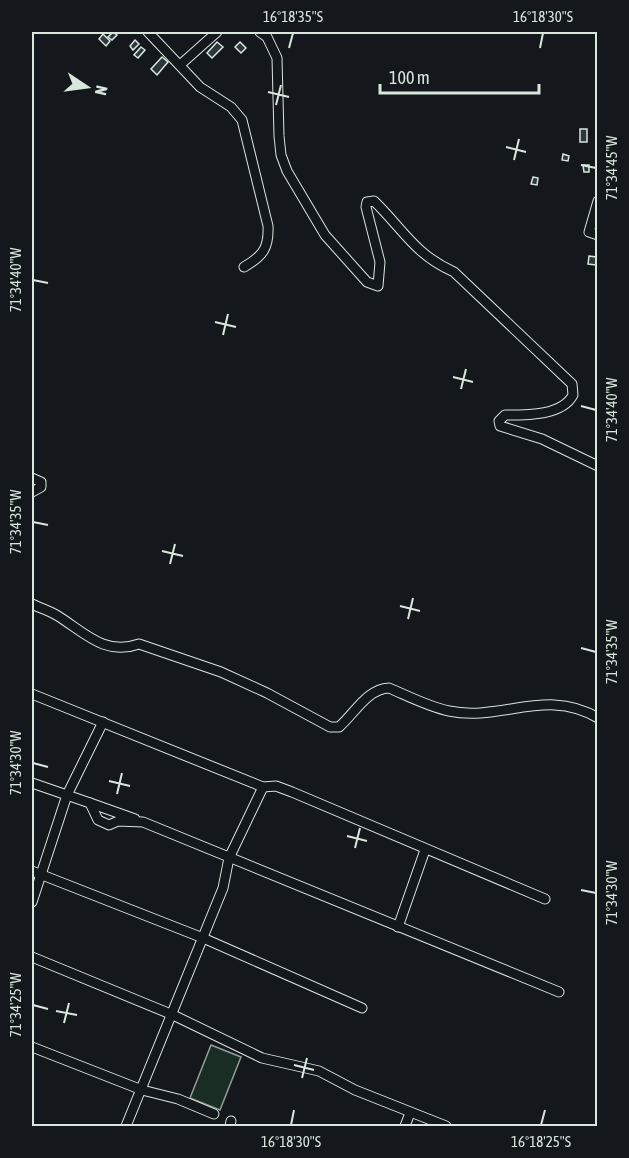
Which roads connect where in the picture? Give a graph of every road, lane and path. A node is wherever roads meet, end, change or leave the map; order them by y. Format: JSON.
{"nodes":[{"id":1,"x":148,"y":32,"type":"edge"},
{"id":2,"x":217,"y":32,"type":"edge"},
{"id":3,"x":260,"y":32,"type":"edge"},
{"id":4,"x":180,"y":65,"type":"junction"},
{"id":5,"x":597,"y":201,"type":"edge"},
{"id":6,"x":597,"y":235,"type":"edge"},
{"id":7,"x":244,"y":267,"type":"dead end"},
{"id":8,"x":597,"y":466,"type":"edge"},
{"id":9,"x":32,"y":478,"type":"edge"},
{"id":10,"x":32,"y":492,"type":"edge"},
{"id":11,"x":32,"y":604,"type":"edge"},
{"id":12,"x":32,"y":694,"type":"edge"},
{"id":13,"x":597,"y":718,"type":"edge"},
{"id":14,"x":103,"y":722,"type":"junction"},
{"id":15,"x":32,"y":783,"type":"edge"},
{"id":16,"x":263,"y":786,"type":"junction"},
{"id":17,"x":67,"y":795,"type":"junction"},
{"id":18,"x":426,"y":850,"type":"junction"},
{"id":19,"x":229,"y":858,"type":"junction"},
{"id":20,"x":36,"y":873,"type":"edge"},
{"id":21,"x":545,"y":899,"type":"dead end"},
{"id":22,"x":32,"y":902,"type":"edge"},
{"id":23,"x":398,"y":927,"type":"junction"},
{"id":24,"x":203,"y":938,"type":"junction"},
{"id":25,"x":32,"y":957,"type":"edge"},
{"id":26,"x":559,"y":992,"type":"dead end"},
{"id":27,"x":362,"y":1008,"type":"dead end"},
{"id":28,"x":173,"y":1015,"type":"junction"},
{"id":29,"x":32,"y":1047,"type":"edge"},
{"id":30,"x":142,"y":1090,"type":"junction"},
{"id":31,"x":410,"y":1113,"type":"junction"},
{"id":32,"x":214,"y":1114,"type":"dead end"},
{"id":33,"x":126,"y":1126,"type":"edge"},
{"id":34,"x":405,"y":1126,"type":"edge"},
{"id":35,"x":446,"y":1126,"type":"edge"}],
"edges":[{"from":1,"to":4,"type":"street"},
{"from":2,"to":4,"type":"street"},
{"from":3,"to":8,"type":"street"},
{"from":4,"to":7,"type":"street"},
{"from":5,"to":6,"type":"street"},
{"from":9,"to":10,"type":"street"},
{"from":11,"to":13,"type":"street"},
{"from":12,"to":14,"type":"street"},
{"from":14,"to":16,"type":"street"},
{"from":14,"to":17,"type":"street"},
{"from":15,"to":17,"type":"street"},
{"from":16,"to":18,"type":"street"},
{"from":16,"to":19,"type":"street"},
{"from":17,"to":19,"type":"street"},
{"from":17,"to":20,"type":"street"},
{"from":18,"to":21,"type":"street"},
{"from":18,"to":23,"type":"street"},
{"from":19,"to":23,"type":"street"},
{"from":19,"to":24,"type":"street"},
{"from":20,"to":22,"type":"street"},
{"from":20,"to":24,"type":"street"},
{"from":23,"to":26,"type":"street"},
{"from":24,"to":27,"type":"street"},
{"from":24,"to":28,"type":"street"},
{"from":25,"to":28,"type":"street"},
{"from":28,"to":30,"type":"street"},
{"from":28,"to":31,"type":"street"},
{"from":29,"to":30,"type":"street"},
{"from":30,"to":32,"type":"street"},
{"from":30,"to":33,"type":"street"},
{"from":31,"to":34,"type":"street"},
{"from":31,"to":35,"type":"street"}]}
